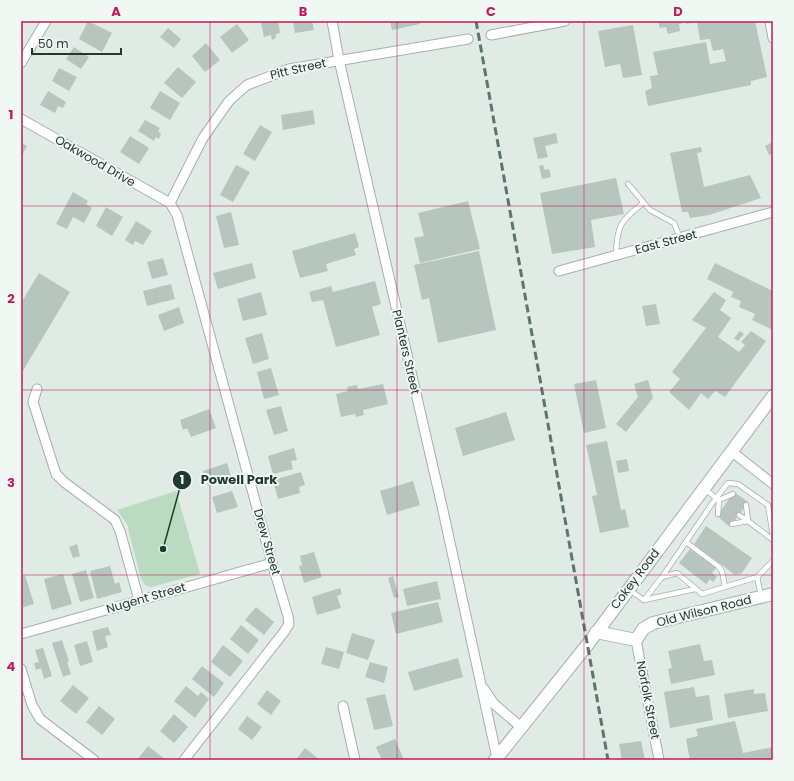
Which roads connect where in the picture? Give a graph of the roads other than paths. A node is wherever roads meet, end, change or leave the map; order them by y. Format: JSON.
{"nodes":[{"id":1,"x":46,"y":21,"type":"edge"},
{"id":2,"x":332,"y":21,"type":"edge"},
{"id":3,"x":565,"y":21,"type":"edge"},
{"id":4,"x":770,"y":21,"type":"edge"},
{"id":5,"x":491,"y":34,"type":"dead end"},
{"id":6,"x":773,"y":38,"type":"edge"},
{"id":7,"x":468,"y":39,"type":"dead end"},
{"id":8,"x":339,"y":60,"type":"junction"},
{"id":9,"x":21,"y":63,"type":"edge"},
{"id":10,"x":21,"y":119,"type":"edge"},
{"id":11,"x":628,"y":184,"type":"dead end"},
{"id":12,"x":170,"y":203,"type":"junction"},
{"id":13,"x":643,"y":203,"type":"junction"},
{"id":14,"x":773,"y":212,"type":"edge"},
{"id":15,"x":680,"y":238,"type":"junction"},
{"id":16,"x":616,"y":255,"type":"junction"},
{"id":17,"x":558,"y":271,"type":"dead end"},
{"id":18,"x":38,"y":389,"type":"dead end"},
{"id":19,"x":773,"y":396,"type":"edge"},
{"id":20,"x":731,"y":451,"type":"junction"},
{"id":21,"x":773,"y":484,"type":"edge"},
{"id":22,"x":703,"y":488,"type":"junction"},
{"id":23,"x":733,"y":494,"type":"dead end"},
{"id":24,"x":717,"y":499,"type":"junction"},
{"id":25,"x":725,"y":505,"type":"dead end"},
{"id":26,"x":746,"y":505,"type":"dead end"},
{"id":27,"x":718,"y":514,"type":"dead end"},
{"id":28,"x":739,"y":515,"type":"dead end"},
{"id":29,"x":748,"y":521,"type":"junction"},
{"id":30,"x":732,"y":524,"type":"dead end"},
{"id":31,"x":773,"y":536,"type":"edge"},
{"id":32,"x":773,"y":540,"type":"edge"},
{"id":33,"x":686,"y":542,"type":"junction"},
{"id":34,"x":773,"y":561,"type":"edge"},
{"id":35,"x":272,"y":563,"type":"junction"},
{"id":36,"x":662,"y":577,"type":"junction"},
{"id":37,"x":756,"y":577,"type":"junction"},
{"id":38,"x":725,"y":587,"type":"junction"},
{"id":39,"x":628,"y":589,"type":"junction"},
{"id":40,"x":695,"y":589,"type":"junction"},
{"id":41,"x":767,"y":596,"type":"edge"},
{"id":42,"x":139,"y":600,"type":"junction"},
{"id":43,"x":644,"y":600,"type":"junction"},
{"id":44,"x":596,"y":632,"type":"junction"},
{"id":45,"x":21,"y":634,"type":"edge"},
{"id":46,"x":636,"y":640,"type":"junction"},
{"id":47,"x":21,"y":669,"type":"edge"},
{"id":48,"x":480,"y":682,"type":"junction"},
{"id":49,"x":344,"y":706,"type":"dead end"},
{"id":50,"x":522,"y":727,"type":"junction"},
{"id":51,"x":496,"y":759,"type":"edge"},
{"id":52,"x":94,"y":760,"type":"edge"},
{"id":53,"x":184,"y":760,"type":"edge"},
{"id":54,"x":355,"y":760,"type":"edge"},
{"id":55,"x":659,"y":760,"type":"edge"}],
"edges":[{"from":1,"to":9,"type":"street"},
{"from":2,"to":8,"type":"street","name":"Planters Street"},
{"from":3,"to":5,"type":"street"},
{"from":4,"to":6,"type":"street"},
{"from":7,"to":8,"type":"street","name":"Pitt Street"},
{"from":8,"to":12,"type":"street","name":"Pitt Street"},
{"from":8,"to":48,"type":"street","name":"Planters Street"},
{"from":10,"to":12,"type":"street","name":"Oakwood Drive"},
{"from":11,"to":13,"type":"lane"},
{"from":12,"to":35,"type":"street","name":"Drew Street"},
{"from":13,"to":15,"type":"lane"},
{"from":13,"to":16,"type":"lane"},
{"from":14,"to":15,"type":"street","name":"East Street"},
{"from":15,"to":16,"type":"street","name":"East Street"},
{"from":16,"to":17,"type":"street","name":"East Street"},
{"from":18,"to":42,"type":"street"},
{"from":19,"to":20,"type":"street","name":"Cokey Road"},
{"from":20,"to":21,"type":"street"},
{"from":20,"to":22,"type":"street","name":"Cokey Road"},
{"from":22,"to":24,"type":"lane"},
{"from":22,"to":39,"type":"street","name":"Cokey Road"},
{"from":23,"to":24,"type":"lane"},
{"from":24,"to":25,"type":"lane"},
{"from":24,"to":27,"type":"lane"},
{"from":24,"to":31,"type":"lane"},
{"from":24,"to":33,"type":"lane"},
{"from":26,"to":29,"type":"lane"},
{"from":28,"to":29,"type":"lane"},
{"from":29,"to":30,"type":"lane"},
{"from":29,"to":32,"type":"lane"},
{"from":33,"to":36,"type":"lane"},
{"from":33,"to":38,"type":"lane"},
{"from":34,"to":37,"type":"lane"},
{"from":35,"to":42,"type":"street","name":"Nugent Street"},
{"from":35,"to":53,"type":"street","name":"Drew Street"},
{"from":36,"to":40,"type":"lane"},
{"from":36,"to":43,"type":"lane"},
{"from":37,"to":38,"type":"lane"},
{"from":37,"to":41,"type":"lane"},
{"from":38,"to":40,"type":"lane"},
{"from":39,"to":43,"type":"lane"},
{"from":39,"to":44,"type":"street","name":"Cokey Road"},
{"from":40,"to":43,"type":"lane"},
{"from":41,"to":46,"type":"street","name":"Old Wilson Road"},
{"from":42,"to":45,"type":"street","name":"Nugent Street"},
{"from":44,"to":46,"type":"street"},
{"from":44,"to":50,"type":"street","name":"Cokey Road"},
{"from":46,"to":55,"type":"street","name":"Norfolk Street"},
{"from":47,"to":52,"type":"street"},
{"from":48,"to":50,"type":"street","name":"Planters Street"},
{"from":48,"to":51,"type":"street","name":"Planters Street"},
{"from":49,"to":54,"type":"street"},
{"from":50,"to":51,"type":"street","name":"Cokey Road"}]}
